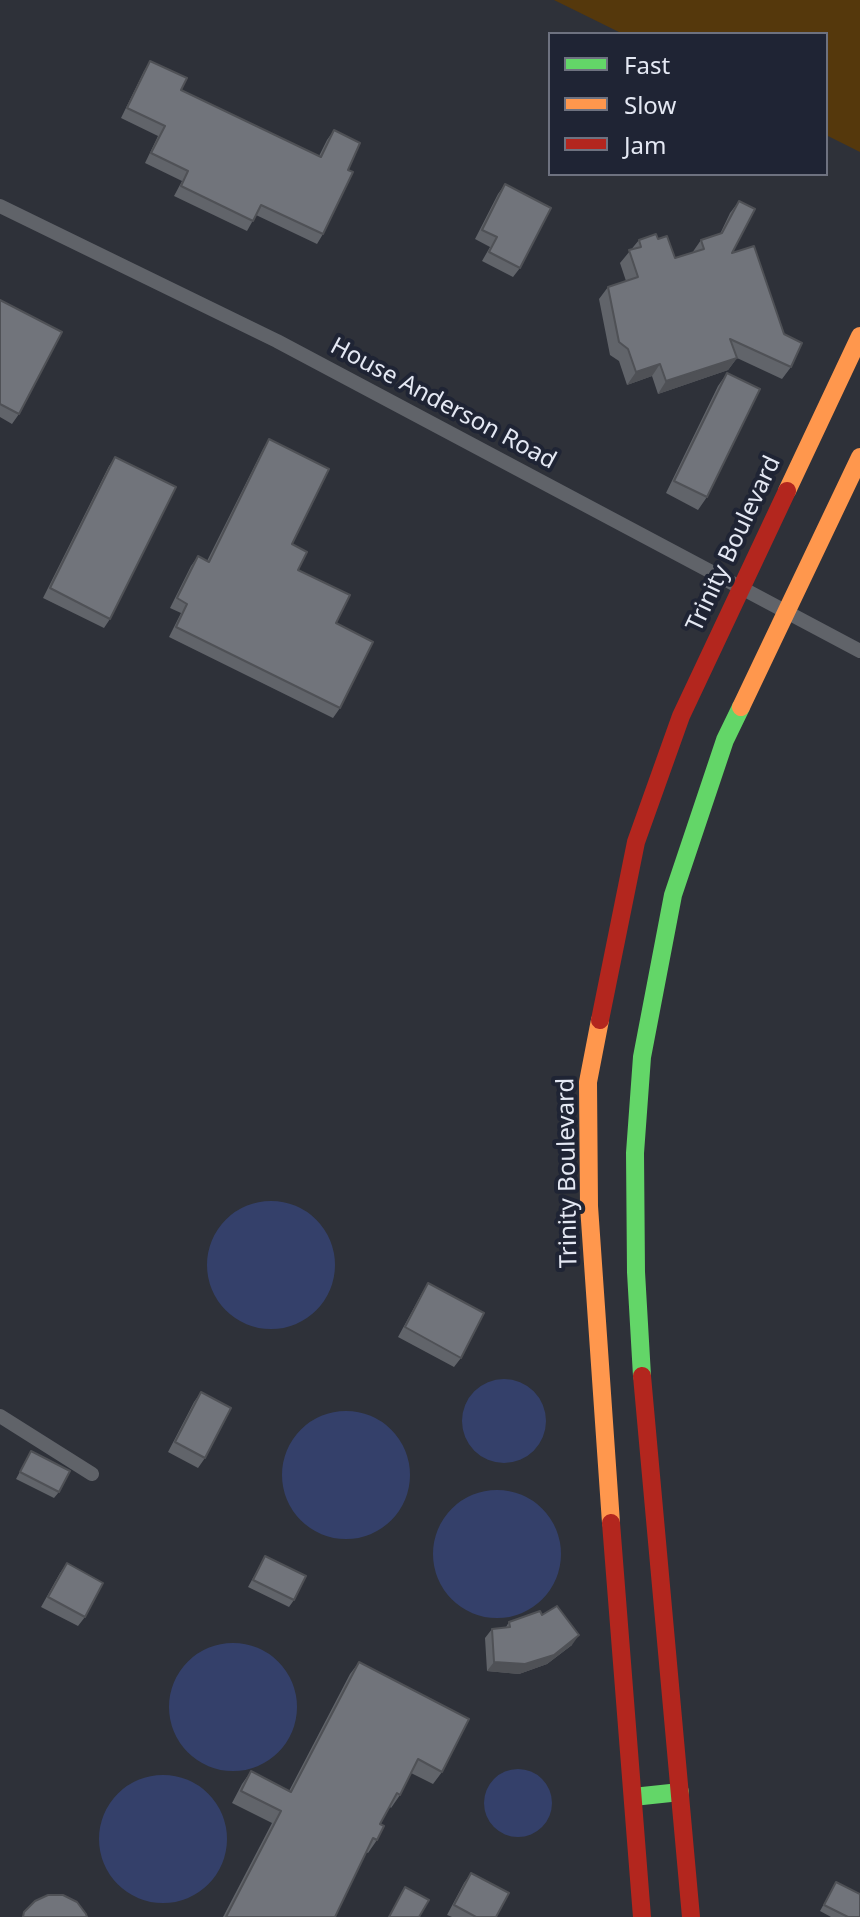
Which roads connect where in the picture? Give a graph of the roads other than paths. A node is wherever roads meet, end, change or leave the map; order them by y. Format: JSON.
{"nodes":[{"id":1,"x":0,"y":206,"type":"edge"},
{"id":2,"x":860,"y":336,"type":"edge"},
{"id":3,"x":860,"y":457,"type":"edge"},
{"id":4,"x":739,"y":586,"type":"junction"},
{"id":5,"x":786,"y":611,"type":"junction"},
{"id":6,"x":860,"y":651,"type":"edge"},
{"id":7,"x":0,"y":1416,"type":"edge"},
{"id":8,"x":92,"y":1474,"type":"dead end"},
{"id":9,"x":680,"y":1792,"type":"junction"},
{"id":10,"x":633,"y":1797,"type":"junction"},
{"id":11,"x":642,"y":1917,"type":"edge"},
{"id":12,"x":691,"y":1917,"type":"edge"}],
"edges":[{"from":1,"to":4,"type":"street","name":"House Anderson Road"},
{"from":2,"to":4,"type":"main road","name":"Trinity Boulevard"},
{"from":3,"to":5,"type":"main road"},
{"from":4,"to":5,"type":"street","name":"House Anderson Road"},
{"from":4,"to":10,"type":"main road","name":"Trinity Boulevard"},
{"from":5,"to":6,"type":"street","name":"House Anderson Road"},
{"from":5,"to":9,"type":"main road"},
{"from":7,"to":8,"type":"street"},
{"from":9,"to":10,"type":"main road"},
{"from":9,"to":12,"type":"main road"},
{"from":10,"to":11,"type":"main road","name":"Trinity Boulevard"}]}
